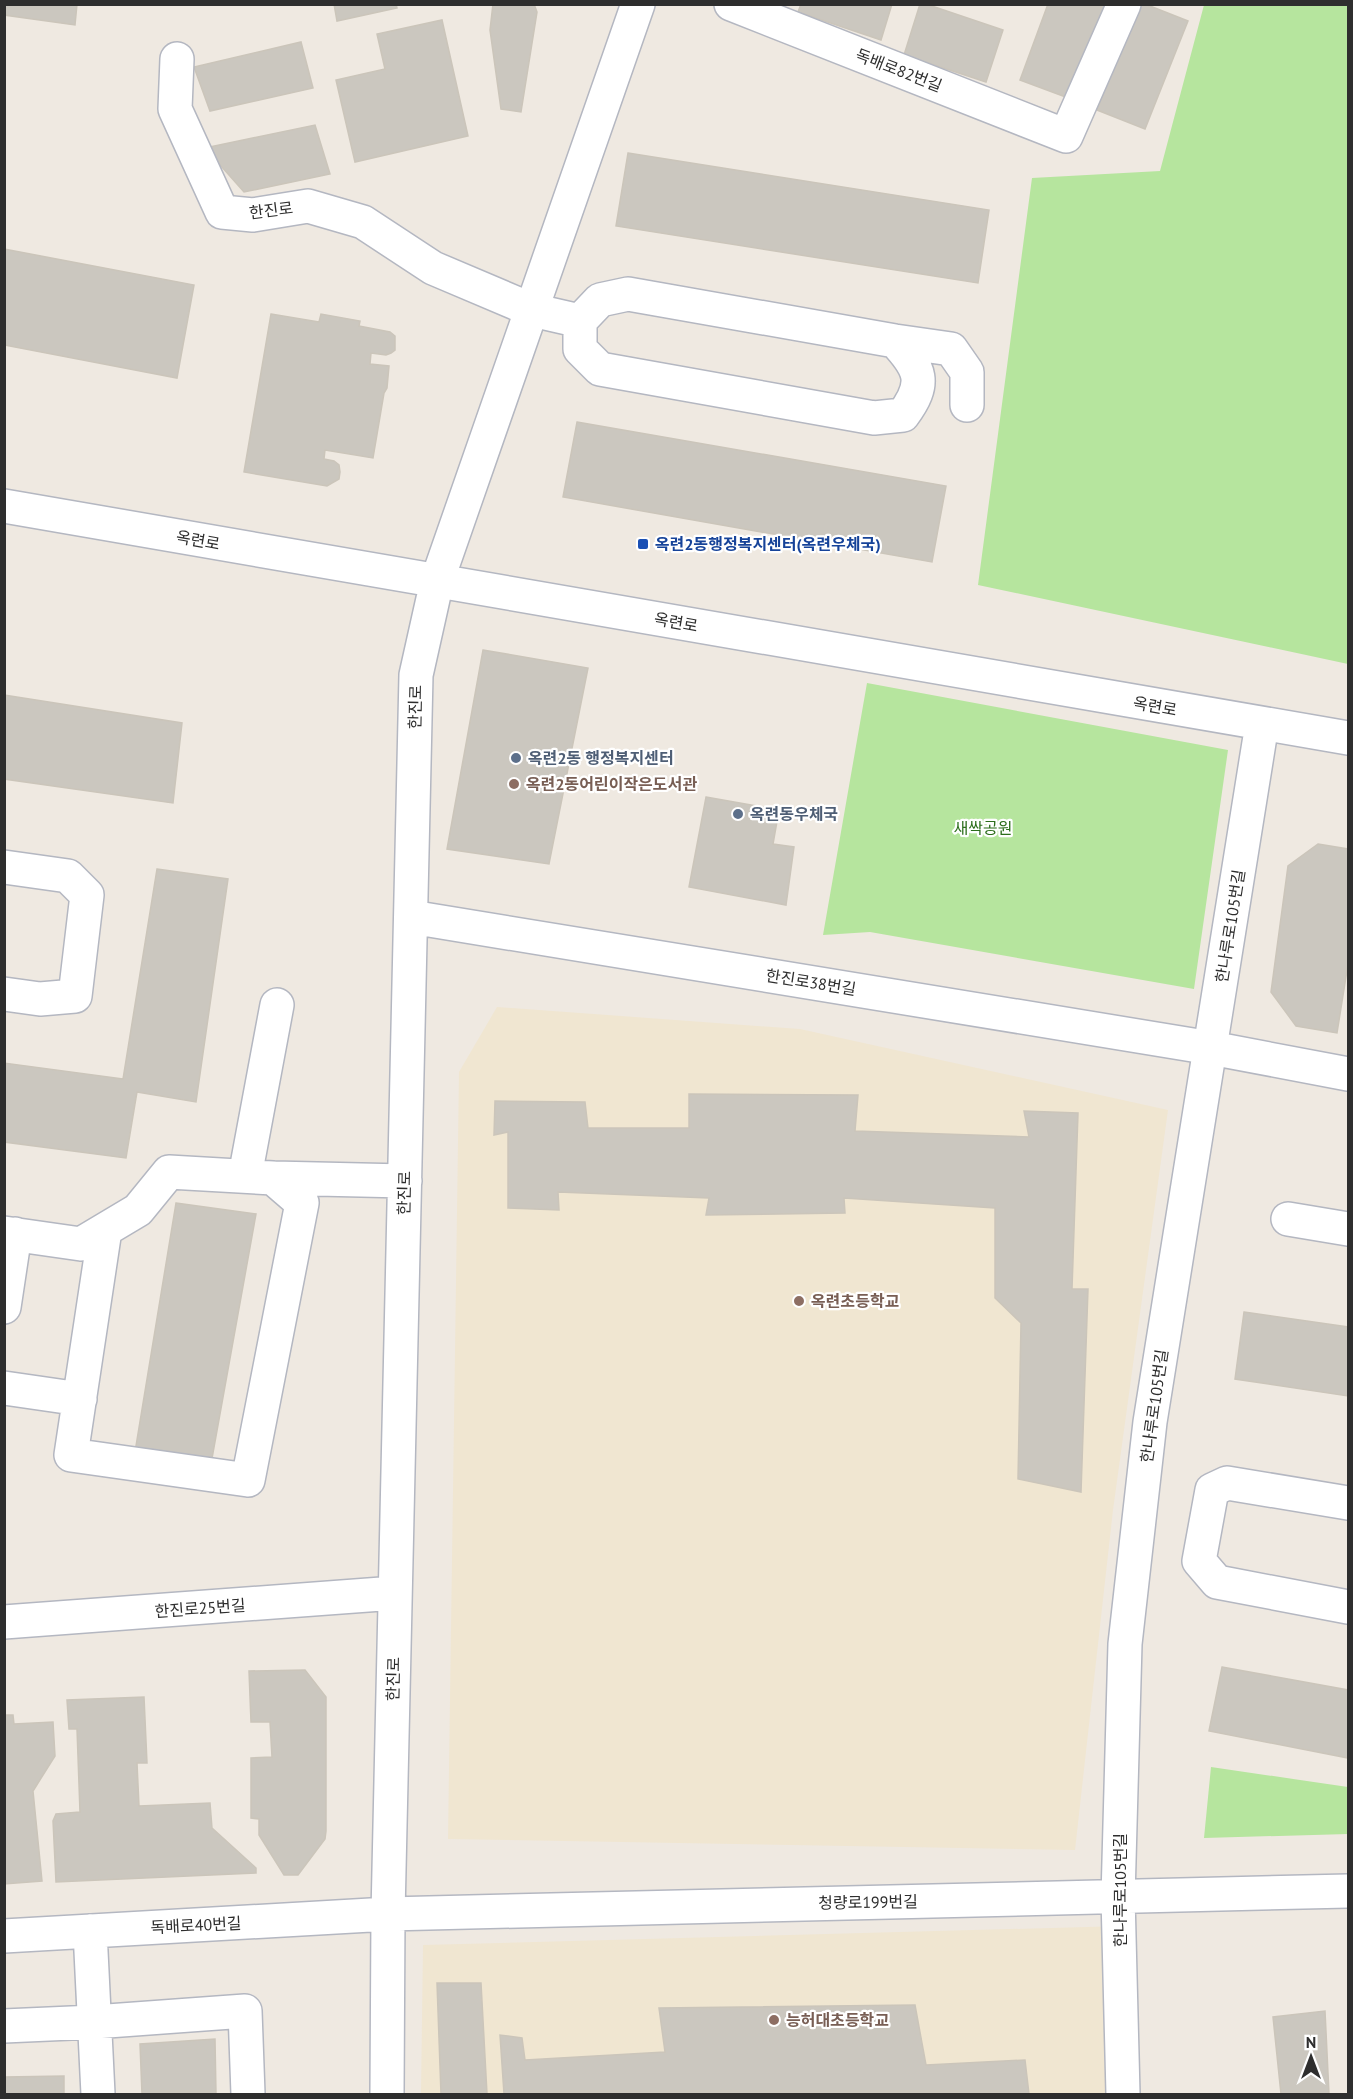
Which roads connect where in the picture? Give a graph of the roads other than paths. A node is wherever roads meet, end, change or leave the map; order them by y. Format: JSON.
{"nodes":[{"id":1,"x":638,"y":4,"type":"edge"},
{"id":2,"x":731,"y":4,"type":"edge"},
{"id":3,"x":1124,"y":4,"type":"edge"},
{"id":4,"x":177,"y":58,"type":"dead end"},
{"id":5,"x":532,"y":310,"type":"junction"},
{"id":6,"x":580,"y":321,"type":"junction"},
{"id":7,"x":895,"y":341,"type":"junction"},
{"id":8,"x":967,"y":405,"type":"dead end"},
{"id":9,"x":4,"y":507,"type":"edge"},
{"id":10,"x":437,"y":581,"type":"junction"},
{"id":11,"x":1262,"y":724,"type":"junction"},
{"id":12,"x":1348,"y":738,"type":"edge"},
{"id":13,"x":4,"y":867,"type":"edge"},
{"id":14,"x":411,"y":917,"type":"junction"},
{"id":15,"x":4,"y":994,"type":"edge"},
{"id":16,"x":276,"y":1005,"type":"dead end"},
{"id":17,"x":1211,"y":1048,"type":"junction"},
{"id":18,"x":1348,"y":1074,"type":"edge"},
{"id":19,"x":259,"y":1177,"type":"junction"},
{"id":20,"x":405,"y":1182,"type":"junction"},
{"id":21,"x":1288,"y":1219,"type":"dead end"},
{"id":22,"x":1348,"y":1228,"type":"edge"},
{"id":23,"x":105,"y":1230,"type":"junction"},
{"id":24,"x":10,"y":1233,"type":"edge"},
{"id":25,"x":4,"y":1307,"type":"edge"},
{"id":26,"x":4,"y":1388,"type":"edge"},
{"id":27,"x":80,"y":1399,"type":"junction"},
{"id":28,"x":1348,"y":1503,"type":"edge"},
{"id":29,"x":395,"y":1593,"type":"junction"},
{"id":30,"x":1348,"y":1607,"type":"edge"},
{"id":31,"x":4,"y":1622,"type":"edge"},
{"id":32,"x":1348,"y":1891,"type":"edge"},
{"id":33,"x":1118,"y":1896,"type":"junction"},
{"id":34,"x":388,"y":1914,"type":"junction"},
{"id":35,"x":90,"y":1930,"type":"junction"},
{"id":36,"x":4,"y":1936,"type":"edge"},
{"id":37,"x":94,"y":2022,"type":"junction"},
{"id":38,"x":4,"y":2026,"type":"edge"},
{"id":39,"x":98,"y":2094,"type":"edge"},
{"id":40,"x":248,"y":2094,"type":"edge"},
{"id":41,"x":387,"y":2094,"type":"edge"},
{"id":42,"x":1123,"y":2094,"type":"edge"}],
"edges":[{"from":1,"to":5,"type":"street","name":"한진로"},
{"from":2,"to":3,"type":"street","name":"독배로82번길"},
{"from":4,"to":5,"type":"street","name":"한진로"},
{"from":5,"to":6,"type":"street"},
{"from":5,"to":10,"type":"street","name":"한진로"},
{"from":6,"to":7,"type":"street"},
{"from":6,"to":7,"type":"street"},
{"from":7,"to":8,"type":"street"},
{"from":9,"to":10,"type":"street","name":"옥련로"},
{"from":10,"to":11,"type":"street","name":"옥련로"},
{"from":10,"to":14,"type":"street","name":"한진로"},
{"from":11,"to":12,"type":"street","name":"옥련로"},
{"from":11,"to":17,"type":"street","name":"한나루로105번길"},
{"from":13,"to":15,"type":"street"},
{"from":14,"to":17,"type":"street","name":"한진로38번길"},
{"from":14,"to":20,"type":"street","name":"한진로"},
{"from":16,"to":19,"type":"street"},
{"from":17,"to":18,"type":"street","name":"한진로38번길"},
{"from":17,"to":33,"type":"street","name":"한나루로105번길"},
{"from":19,"to":20,"type":"street"},
{"from":19,"to":23,"type":"street"},
{"from":19,"to":27,"type":"street"},
{"from":20,"to":29,"type":"street","name":"한진로"},
{"from":21,"to":22,"type":"street"},
{"from":23,"to":24,"type":"street"},
{"from":23,"to":27,"type":"street"},
{"from":24,"to":25,"type":"street"},
{"from":26,"to":27,"type":"street"},
{"from":28,"to":30,"type":"street"},
{"from":29,"to":31,"type":"street","name":"한진로25번길"},
{"from":29,"to":34,"type":"street","name":"한진로"},
{"from":32,"to":33,"type":"street","name":"청량로199번길"},
{"from":33,"to":34,"type":"street","name":"청량로199번길"},
{"from":33,"to":42,"type":"street","name":"한나루로105번길"},
{"from":34,"to":35,"type":"street","name":"독배로40번길"},
{"from":34,"to":41,"type":"street","name":"한진로"},
{"from":35,"to":36,"type":"street","name":"독배로40번길"},
{"from":35,"to":37,"type":"street"},
{"from":37,"to":38,"type":"street"},
{"from":37,"to":39,"type":"street"},
{"from":37,"to":40,"type":"street"}]}
